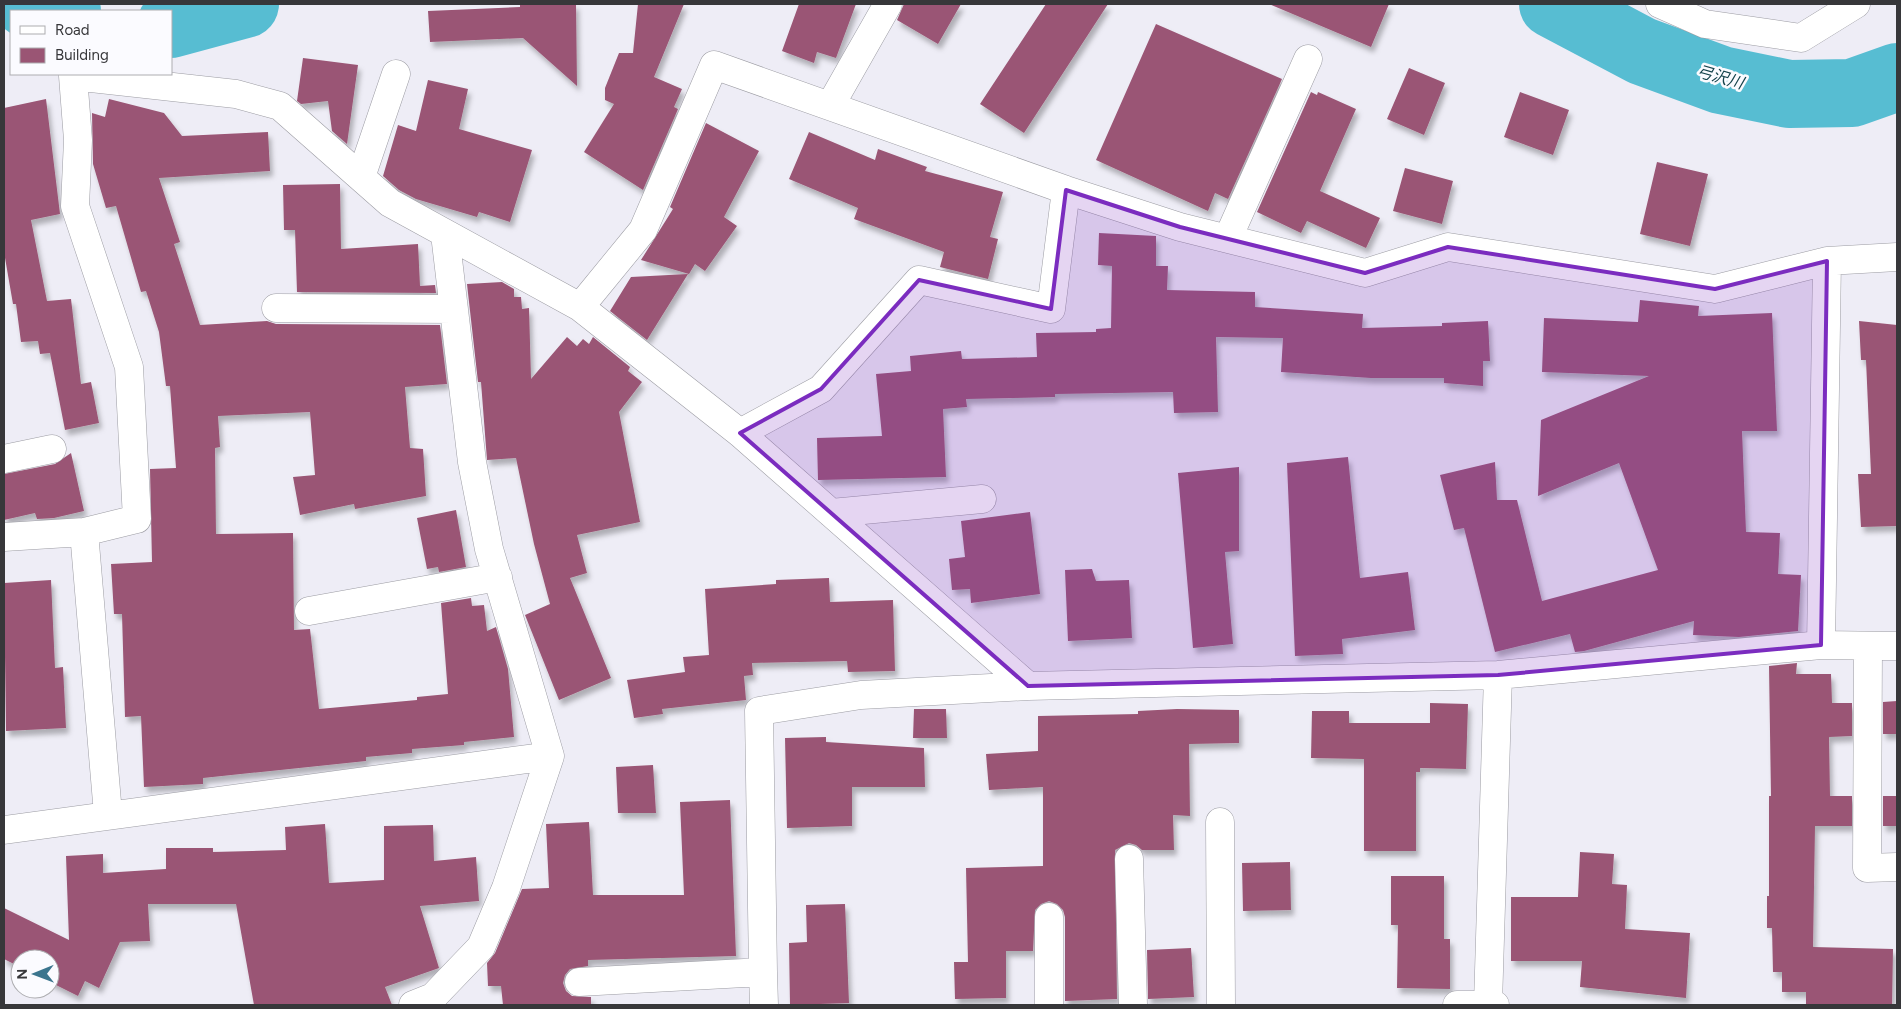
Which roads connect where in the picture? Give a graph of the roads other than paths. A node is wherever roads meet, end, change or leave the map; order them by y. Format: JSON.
{"nodes":[{"id":1,"x":888,"y":4,"type":"edge"},
{"id":2,"x":1660,"y":4,"type":"edge"},
{"id":3,"x":1856,"y":4,"type":"edge"},
{"id":4,"x":1308,"y":59,"type":"dead end"},
{"id":5,"x":396,"y":74,"type":"dead end"},
{"id":6,"x":830,"y":106,"type":"junction"},
{"id":7,"x":361,"y":177,"type":"junction"},
{"id":8,"x":1066,"y":190,"type":"junction"},
{"id":9,"x":445,"y":234,"type":"junction"},
{"id":10,"x":1228,"y":238,"type":"junction"},
{"id":11,"x":1897,"y":257,"type":"edge"},
{"id":12,"x":1826,"y":262,"type":"junction"},
{"id":13,"x":580,"y":307,"type":"junction"},
{"id":14,"x":276,"y":308,"type":"dead end"},
{"id":15,"x":454,"y":309,"type":"junction"},
{"id":16,"x":740,"y":433,"type":"junction"},
{"id":17,"x":52,"y":449,"type":"dead end"},
{"id":18,"x":4,"y":458,"type":"edge"},
{"id":19,"x":982,"y":499,"type":"dead end"},
{"id":20,"x":831,"y":513,"type":"junction"},
{"id":21,"x":84,"y":532,"type":"junction"},
{"id":22,"x":4,"y":537,"type":"edge"},
{"id":23,"x":498,"y":577,"type":"junction"},
{"id":24,"x":309,"y":611,"type":"dead end"},
{"id":25,"x":1821,"y":645,"type":"junction"},
{"id":26,"x":1868,"y":646,"type":"junction"},
{"id":27,"x":1897,"y":646,"type":"edge"},
{"id":28,"x":1498,"y":675,"type":"junction"},
{"id":29,"x":1028,"y":686,"type":"junction"},
{"id":30,"x":550,"y":756,"type":"junction"},
{"id":31,"x":108,"y":814,"type":"junction"},
{"id":32,"x":1220,"y":822,"type":"dead end"},
{"id":33,"x":4,"y":830,"type":"edge"},
{"id":34,"x":1129,"y":859,"type":"dead end"},
{"id":35,"x":1897,"y":867,"type":"edge"},
{"id":36,"x":1050,"y":917,"type":"dead end"},
{"id":37,"x":763,"y":972,"type":"junction"},
{"id":38,"x":579,"y":982,"type":"dead end"},
{"id":39,"x":413,"y":1005,"type":"edge"},
{"id":40,"x":764,"y":1005,"type":"edge"},
{"id":41,"x":1049,"y":1005,"type":"edge"},
{"id":42,"x":1133,"y":1005,"type":"edge"},
{"id":43,"x":1221,"y":1005,"type":"edge"},
{"id":44,"x":1457,"y":1005,"type":"edge"},
{"id":45,"x":1492,"y":1005,"type":"edge"}],
"edges":[{"from":1,"to":6,"type":"street"},
{"from":2,"to":3,"type":"street"},
{"from":4,"to":10,"type":"street"},
{"from":5,"to":7,"type":"street"},
{"from":6,"to":8,"type":"street"},
{"from":6,"to":13,"type":"street"},
{"from":7,"to":9,"type":"street"},
{"from":7,"to":21,"type":"street"},
{"from":8,"to":10,"type":"street"},
{"from":8,"to":16,"type":"street"},
{"from":9,"to":13,"type":"street"},
{"from":9,"to":15,"type":"street"},
{"from":10,"to":12,"type":"street"},
{"from":11,"to":12,"type":"street"},
{"from":12,"to":25,"type":"street"},
{"from":13,"to":16,"type":"street"},
{"from":14,"to":15,"type":"street"},
{"from":15,"to":23,"type":"street"},
{"from":16,"to":20,"type":"street"},
{"from":17,"to":18,"type":"street"},
{"from":19,"to":20,"type":"street"},
{"from":20,"to":29,"type":"street"},
{"from":21,"to":22,"type":"street"},
{"from":21,"to":31,"type":"street"},
{"from":23,"to":24,"type":"street"},
{"from":23,"to":30,"type":"street"},
{"from":25,"to":26,"type":"street"},
{"from":25,"to":28,"type":"street"},
{"from":26,"to":27,"type":"street"},
{"from":26,"to":35,"type":"street"},
{"from":28,"to":29,"type":"street"},
{"from":28,"to":45,"type":"street"},
{"from":29,"to":37,"type":"street"},
{"from":30,"to":31,"type":"street"},
{"from":30,"to":39,"type":"street"},
{"from":31,"to":33,"type":"street"},
{"from":32,"to":43,"type":"street"},
{"from":34,"to":42,"type":"street"},
{"from":36,"to":41,"type":"street"},
{"from":37,"to":38,"type":"street"},
{"from":37,"to":40,"type":"street"},
{"from":44,"to":45,"type":"street"}]}
